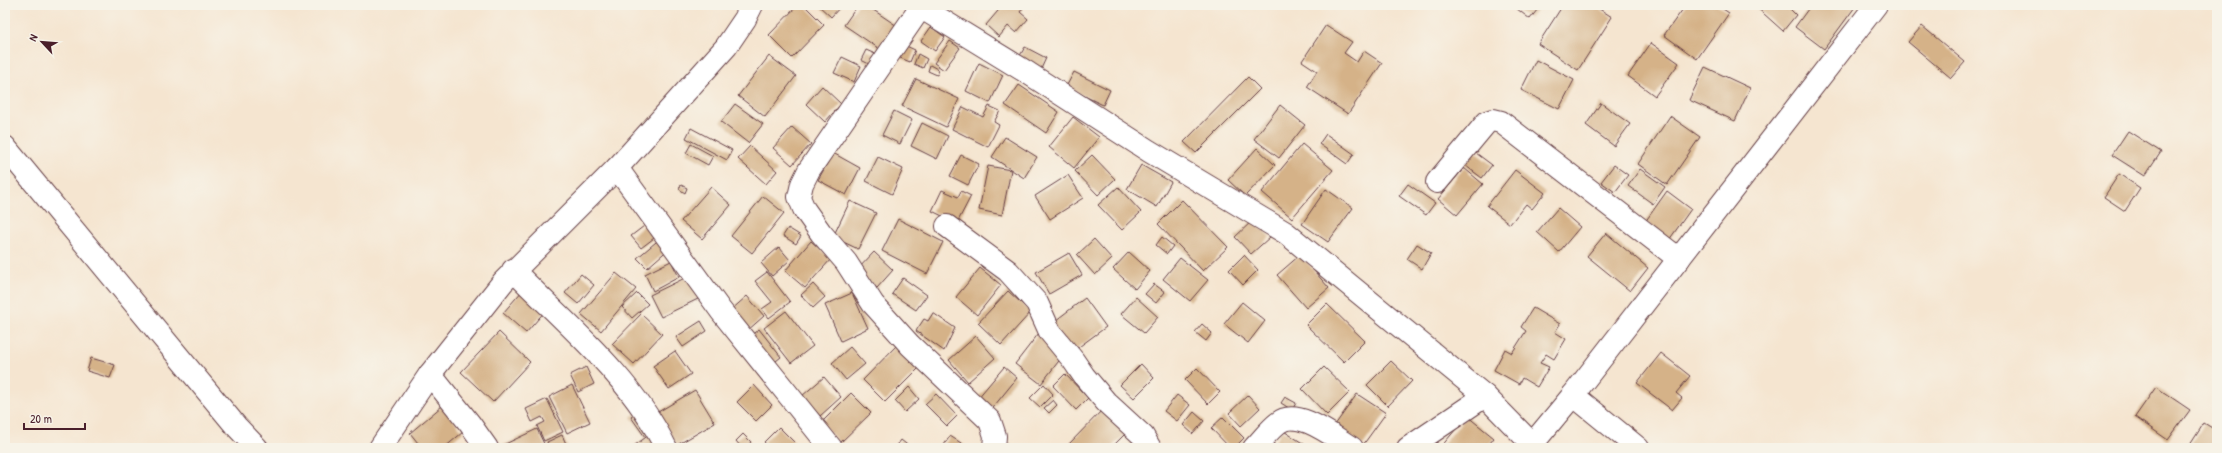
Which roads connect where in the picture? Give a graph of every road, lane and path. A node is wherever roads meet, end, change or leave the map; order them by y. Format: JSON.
{"nodes":[{"id":1,"x":752,"y":5,"type":"edge"},
{"id":2,"x":919,"y":6,"type":"edge"},
{"id":3,"x":1872,"y":6,"type":"edge"},
{"id":4,"x":5,"y":147,"type":"edge"},
{"id":5,"x":617,"y":168,"type":"junction"},
{"id":6,"x":1437,"y":182,"type":"dead end"},
{"id":7,"x":947,"y":226,"type":"dead end"},
{"id":8,"x":1679,"y":259,"type":"junction"},
{"id":9,"x":513,"y":270,"type":"junction"},
{"id":10,"x":430,"y":374,"type":"junction"},
{"id":11,"x":1574,"y":395,"type":"junction"},
{"id":12,"x":1485,"y":396,"type":"junction"},
{"id":13,"x":1530,"y":446,"type":"edge"},
{"id":14,"x":258,"y":448,"type":"edge"},
{"id":15,"x":380,"y":448,"type":"edge"},
{"id":16,"x":487,"y":448,"type":"edge"},
{"id":17,"x":666,"y":448,"type":"edge"},
{"id":18,"x":831,"y":448,"type":"edge"},
{"id":19,"x":994,"y":448,"type":"edge"},
{"id":20,"x":1150,"y":448,"type":"edge"},
{"id":21,"x":1254,"y":448,"type":"edge"},
{"id":22,"x":1352,"y":448,"type":"edge"},
{"id":23,"x":1408,"y":448,"type":"edge"},
{"id":24,"x":1638,"y":448,"type":"edge"}],
"edges":[{"from":1,"to":5,"type":"street"},
{"from":2,"to":12,"type":"street"},
{"from":2,"to":19,"type":"street"},
{"from":3,"to":8,"type":"street"},
{"from":4,"to":14,"type":"street"},
{"from":5,"to":9,"type":"street"},
{"from":5,"to":18,"type":"street"},
{"from":6,"to":8,"type":"street"},
{"from":7,"to":20,"type":"street"},
{"from":8,"to":11,"type":"street"},
{"from":9,"to":10,"type":"street"},
{"from":9,"to":17,"type":"street"},
{"from":10,"to":15,"type":"street"},
{"from":10,"to":16,"type":"street"},
{"from":11,"to":13,"type":"street"},
{"from":11,"to":24,"type":"street"},
{"from":12,"to":13,"type":"street"},
{"from":12,"to":23,"type":"street"},
{"from":21,"to":22,"type":"street"}]}
